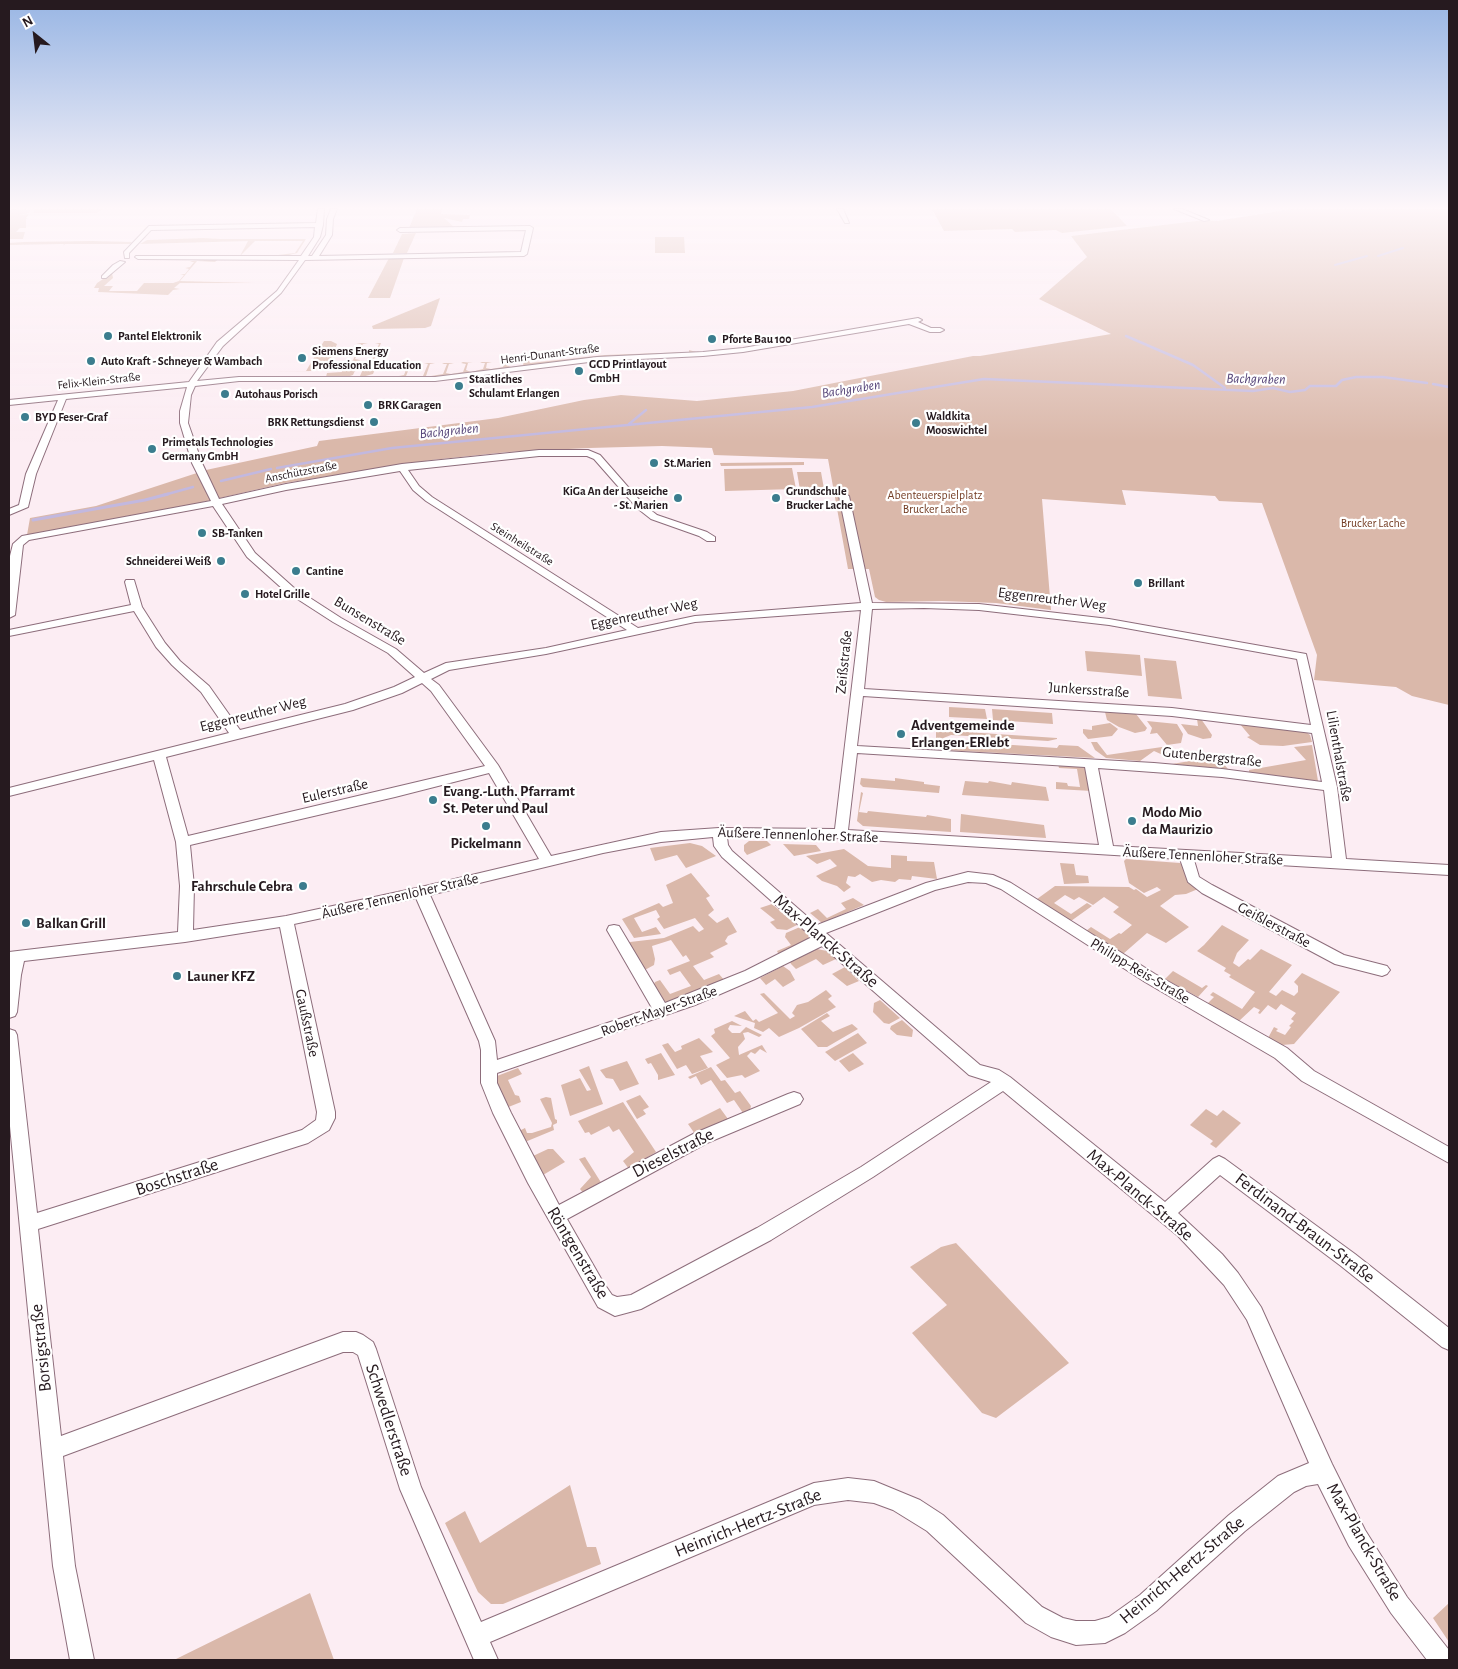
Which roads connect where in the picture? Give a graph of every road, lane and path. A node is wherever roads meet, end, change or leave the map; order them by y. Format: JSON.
{"nodes":[{"id":1,"x":283,"y":287,"type":"edge"},
{"id":2,"x":918,"y":320,"type":"dead end"},
{"id":3,"x":909,"y":322,"type":"junction"},
{"id":4,"x":940,"y":330,"type":"dead end"},
{"id":5,"x":191,"y":384,"type":"junction"},
{"id":6,"x":63,"y":397,"type":"junction"},
{"id":7,"x":9,"y":402,"type":"edge"},
{"id":8,"x":402,"y":467,"type":"junction"},
{"id":9,"x":844,"y":496,"type":"dead end"},
{"id":10,"x":25,"y":497,"type":"junction"},
{"id":11,"x":216,"y":502,"type":"junction"},
{"id":12,"x":9,"y":504,"type":"edge"},
{"id":13,"x":9,"y":512,"type":"edge"},
{"id":14,"x":711,"y":539,"type":"dead end"},
{"id":15,"x":130,"y":582,"type":"dead end"},
{"id":16,"x":866,"y":606,"type":"junction"},
{"id":17,"x":137,"y":607,"type":"junction"},
{"id":18,"x":9,"y":615,"type":"edge"},
{"id":19,"x":637,"y":632,"type":"junction"},
{"id":20,"x":9,"y":633,"type":"edge"},
{"id":21,"x":1302,"y":656,"type":"joint"},
{"id":22,"x":425,"y":677,"type":"junction"},
{"id":23,"x":858,"y":692,"type":"junction"},
{"id":24,"x":1318,"y":730,"type":"junction"},
{"id":25,"x":238,"y":735,"type":"junction"},
{"id":26,"x":851,"y":749,"type":"junction"},
{"id":27,"x":159,"y":754,"type":"junction"},
{"id":28,"x":1092,"y":763,"type":"junction"},
{"id":29,"x":493,"y":768,"type":"junction"},
{"id":30,"x":1330,"y":788,"type":"junction"},
{"id":31,"x":9,"y":792,"type":"edge"},
{"id":32,"x":720,"y":832,"type":"junction"},
{"id":33,"x":841,"y":834,"type":"junction"},
{"id":34,"x":183,"y":842,"type":"junction"},
{"id":35,"x":1107,"y":850,"type":"junction"},
{"id":36,"x":1186,"y":855,"type":"junction"},
{"id":37,"x":548,"y":860,"type":"junction"},
{"id":38,"x":1340,"y":864,"type":"junction"},
{"id":39,"x":1449,"y":870,"type":"edge"},
{"id":40,"x":421,"y":892,"type":"junction"},
{"id":41,"x":286,"y":921,"type":"junction"},
{"id":42,"x":614,"y":930,"type":"dead end"},
{"id":43,"x":820,"y":934,"type":"junction"},
{"id":44,"x":185,"y":937,"type":"junction"},
{"id":45,"x":13,"y":957,"type":"edge"},
{"id":46,"x":1382,"y":970,"type":"dead end"},
{"id":47,"x":662,"y":1011,"type":"junction"},
{"id":48,"x":9,"y":1012,"type":"edge"},
{"id":49,"x":9,"y":1035,"type":"edge"},
{"id":50,"x":488,"y":1070,"type":"junction"},
{"id":51,"x":1004,"y":1082,"type":"junction"},
{"id":52,"x":794,"y":1099,"type":"dead end"},
{"id":53,"x":323,"y":1125,"type":"joint"},
{"id":54,"x":1449,"y":1156,"type":"edge"},
{"id":55,"x":1165,"y":1214,"type":"junction"},
{"id":56,"x":556,"y":1216,"type":"junction"},
{"id":57,"x":29,"y":1224,"type":"junction"},
{"id":58,"x":1449,"y":1340,"type":"edge"},
{"id":59,"x":52,"y":1450,"type":"junction"},
{"id":60,"x":1324,"y":1472,"type":"junction"},
{"id":61,"x":476,"y":1636,"type":"junction"},
{"id":62,"x":82,"y":1660,"type":"edge"},
{"id":63,"x":486,"y":1660,"type":"edge"},
{"id":64,"x":1442,"y":1660,"type":"edge"}],
"edges":[{"from":1,"to":5,"type":"street","name":"Bunsenstraße"},
{"from":2,"to":3,"type":"street","name":"Henri-Dunant-Straße"},
{"from":3,"to":4,"type":"street","name":"Henri-Dunant-Straße"},
{"from":3,"to":5,"type":"street","name":"Henri-Dunant-Straße"},
{"from":5,"to":6,"type":"street","name":"Felix-Klein-Straße"},
{"from":5,"to":11,"type":"street","name":"Bunsenstraße"},
{"from":6,"to":7,"type":"street","name":"Felix-Klein-Straße"},
{"from":6,"to":10,"type":"street"},
{"from":8,"to":11,"type":"street","name":"Anschützstraße"},
{"from":8,"to":14,"type":"street","name":"Anschützstraße"},
{"from":8,"to":19,"type":"street","name":"Steinheilstraße"},
{"from":9,"to":16,"type":"street","name":"Zeißstraße"},
{"from":10,"to":12,"type":"street"},
{"from":10,"to":13,"type":"street"},
{"from":11,"to":18,"type":"street","name":"Anschützstraße"},
{"from":11,"to":22,"type":"street","name":"Bunsenstraße"},
{"from":15,"to":17,"type":"street"},
{"from":16,"to":19,"type":"street","name":"Eggenreuther Weg"},
{"from":16,"to":21,"type":"street","name":"Eggenreuther Weg"},
{"from":16,"to":23,"type":"street","name":"Zeißstraße"},
{"from":17,"to":20,"type":"street"},
{"from":17,"to":25,"type":"street"},
{"from":19,"to":22,"type":"street","name":"Eggenreuther Weg"},
{"from":21,"to":24,"type":"street","name":"Lilienthalstraße"},
{"from":22,"to":25,"type":"street","name":"Eggenreuther Weg"},
{"from":22,"to":29,"type":"street","name":"Bunsenstraße"},
{"from":23,"to":24,"type":"street","name":"Junkersstraße"},
{"from":23,"to":26,"type":"street","name":"Zeißstraße"},
{"from":24,"to":30,"type":"street","name":"Lilienthalstraße"},
{"from":25,"to":27,"type":"street","name":"Eggenreuther Weg"},
{"from":26,"to":28,"type":"street","name":"Gutenbergstraße"},
{"from":26,"to":33,"type":"street","name":"Zeißstraße"},
{"from":27,"to":31,"type":"street","name":"Eggenreuther Weg"},
{"from":27,"to":34,"type":"street"},
{"from":28,"to":30,"type":"street","name":"Gutenbergstraße"},
{"from":28,"to":35,"type":"street"},
{"from":29,"to":34,"type":"street","name":"Eulerstraße"},
{"from":29,"to":37,"type":"street","name":"Bunsenstraße"},
{"from":30,"to":38,"type":"street","name":"Lilienthalstraße"},
{"from":32,"to":33,"type":"street","name":"Äußere Tennenloher Straße"},
{"from":32,"to":37,"type":"street","name":"Äußere Tennenloher Straße"},
{"from":32,"to":43,"type":"street","name":"Max-Planck-Straße"},
{"from":33,"to":35,"type":"street","name":"Äußere Tennenloher Straße"},
{"from":34,"to":44,"type":"street"},
{"from":35,"to":36,"type":"street","name":"Äußere Tennenloher Straße"},
{"from":36,"to":38,"type":"street","name":"Äußere Tennenloher Straße"},
{"from":36,"to":46,"type":"street","name":"Geißlerstraße"},
{"from":37,"to":40,"type":"street","name":"Äußere Tennenloher Straße"},
{"from":38,"to":39,"type":"street","name":"Äußere Tennenloher Straße"},
{"from":40,"to":41,"type":"street","name":"Äußere Tennenloher Straße"},
{"from":40,"to":50,"type":"street","name":"Röntgenstraße"},
{"from":41,"to":44,"type":"street","name":"Äußere Tennenloher Straße"},
{"from":41,"to":53,"type":"street","name":"Gaußstraße"},
{"from":42,"to":47,"type":"street"},
{"from":43,"to":47,"type":"street","name":"Robert-Mayer-Straße"},
{"from":43,"to":51,"type":"street","name":"Max-Planck-Straße"},
{"from":43,"to":54,"type":"street","name":"Philipp-Reis-Straße"},
{"from":44,"to":45,"type":"street","name":"Äußere Tennenloher Straße"},
{"from":45,"to":48,"type":"street"},
{"from":47,"to":50,"type":"street","name":"Robert-Mayer-Straße"},
{"from":49,"to":57,"type":"street","name":"Borsigstraße"},
{"from":50,"to":56,"type":"street","name":"Röntgenstraße"},
{"from":51,"to":55,"type":"street","name":"Max-Planck-Straße"},
{"from":51,"to":56,"type":"street","name":"Röntgenstraße"},
{"from":52,"to":56,"type":"street","name":"Dieselstraße"},
{"from":53,"to":57,"type":"street","name":"Boschstraße"},
{"from":55,"to":58,"type":"street","name":"Ferdinand-Braun-Straße"},
{"from":55,"to":60,"type":"street","name":"Max-Planck-Straße"},
{"from":57,"to":59,"type":"street","name":"Borsigstraße"},
{"from":59,"to":61,"type":"street","name":"Schwedlerstraße"},
{"from":59,"to":62,"type":"street","name":"Borsigstraße"},
{"from":60,"to":61,"type":"street","name":"Heinrich-Hertz-Straße"},
{"from":60,"to":64,"type":"street","name":"Max-Planck-Straße"},
{"from":61,"to":63,"type":"street","name":"Schwedlerstraße"}]}
